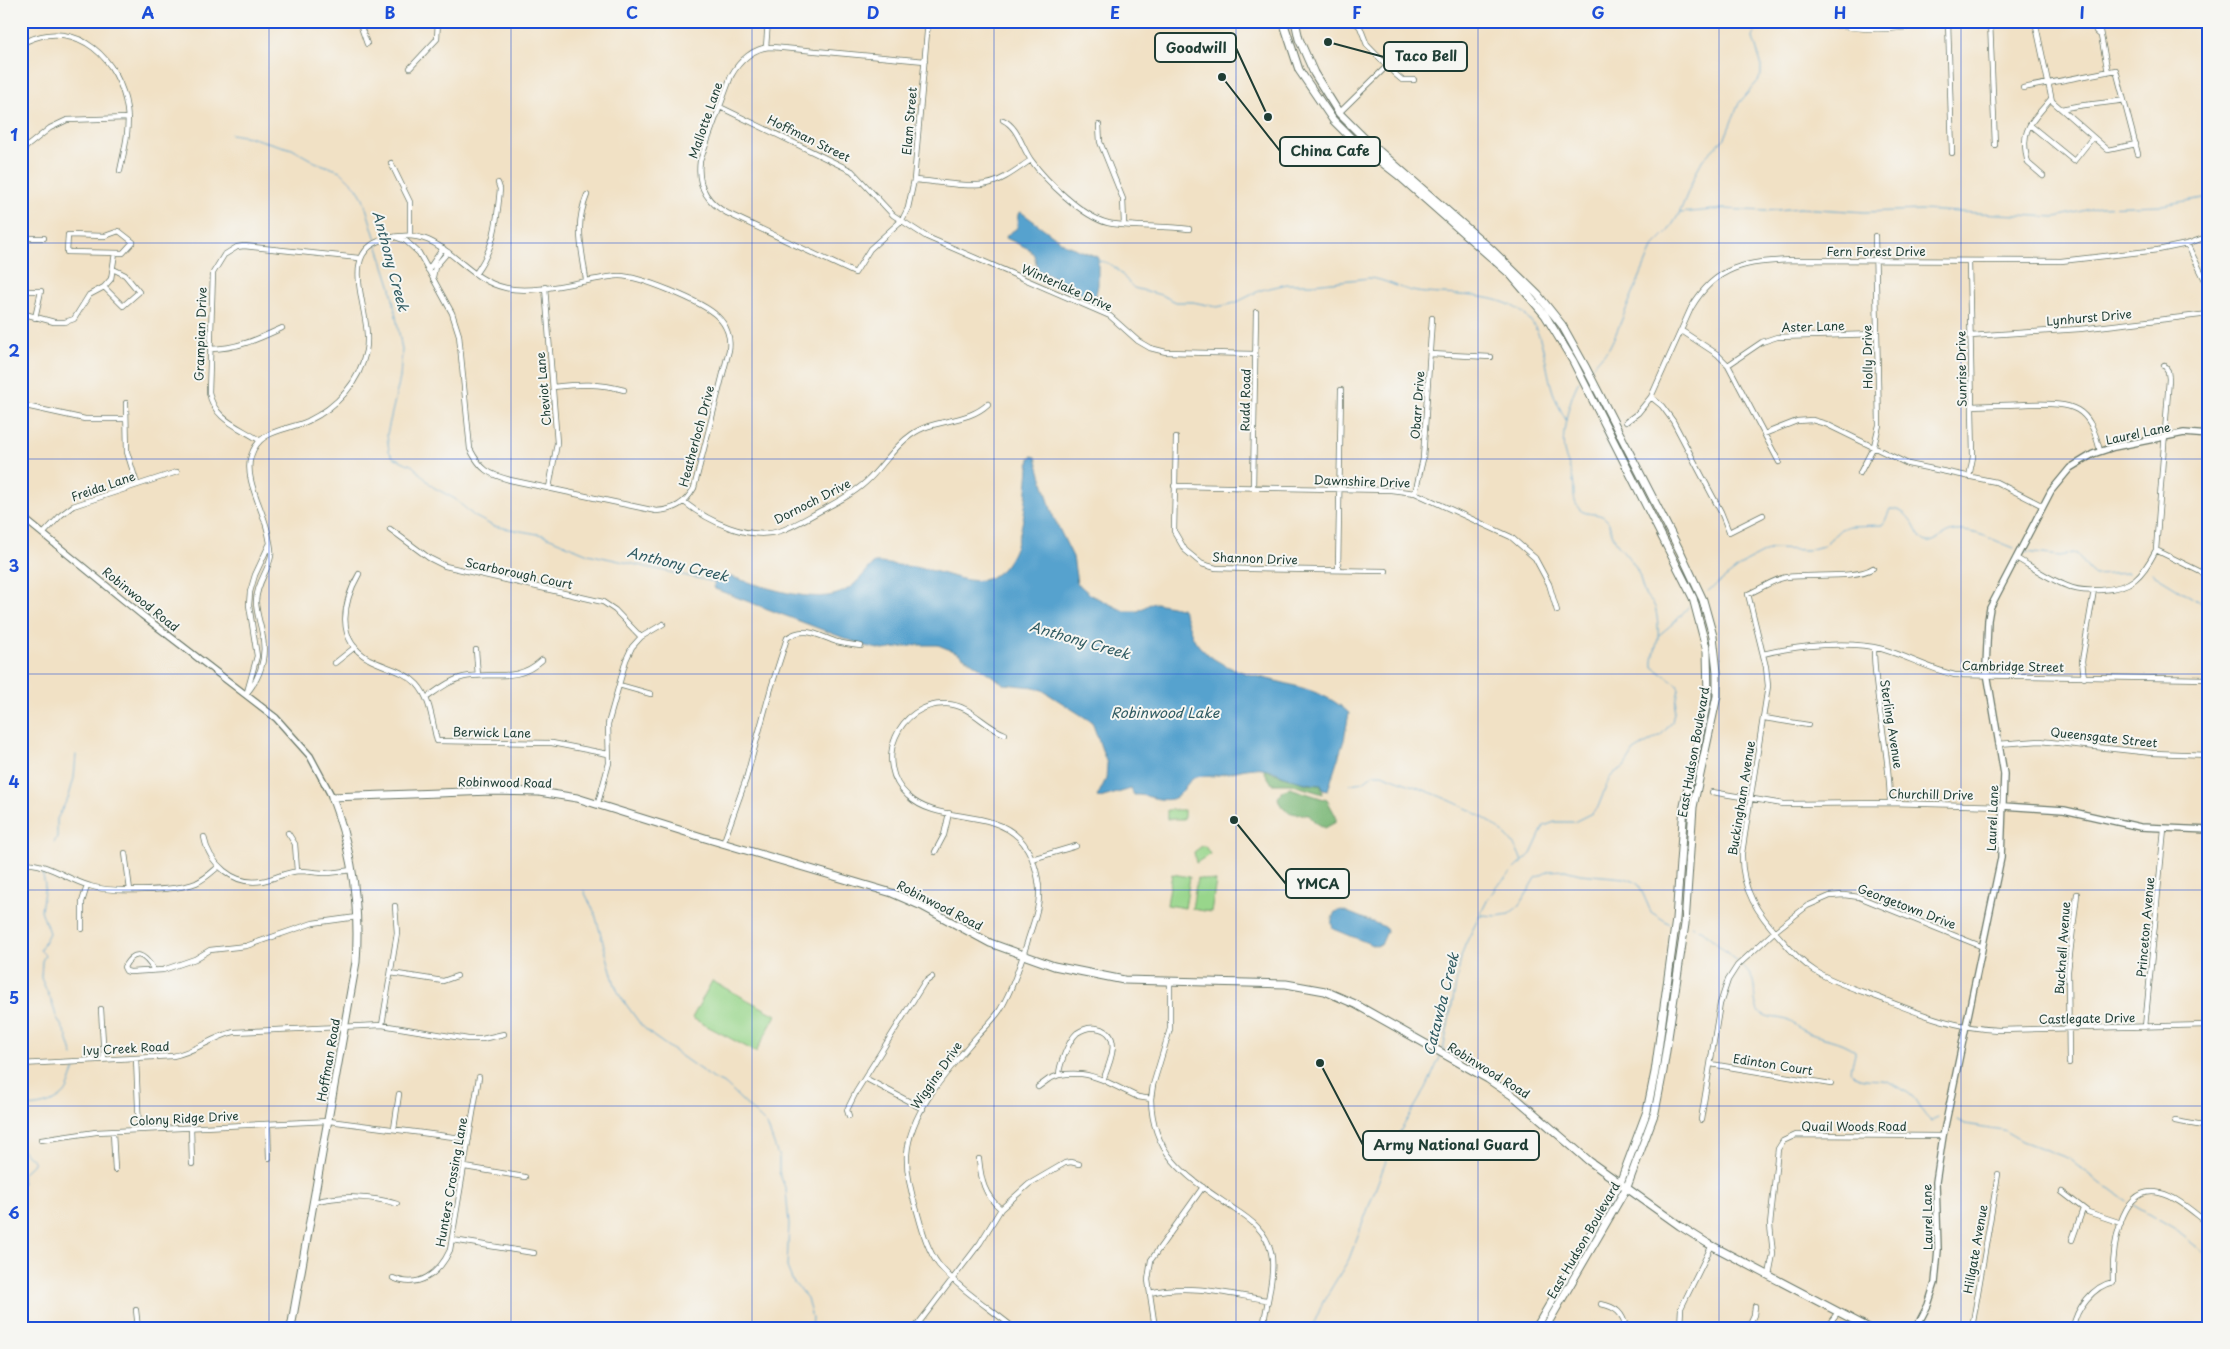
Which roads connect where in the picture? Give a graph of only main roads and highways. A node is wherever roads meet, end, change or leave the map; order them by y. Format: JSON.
{"nodes":[{"id":1,"x":1283,"y":21,"type":"edge"},
{"id":2,"x":1295,"y":21,"type":"edge"},
{"id":3,"x":1823,"y":21,"type":"edge"},
{"id":4,"x":1935,"y":21,"type":"edge"},
{"id":5,"x":1486,"y":248,"type":"junction"},
{"id":6,"x":332,"y":796,"type":"joint"},
{"id":7,"x":1620,"y":1183,"type":"junction"},
{"id":8,"x":1626,"y":1188,"type":"junction"},
{"id":9,"x":1543,"y":1327,"type":"edge"},
{"id":10,"x":290,"y":1328,"type":"edge"},
{"id":11,"x":1869,"y":1328,"type":"edge"}],
"edges":[{"from":1,"to":5,"type":"main road","name":"East Hudson Boulevard"},
{"from":2,"to":5,"type":"main road","name":"East Hudson Boulevard"},
{"from":3,"to":4,"type":"main road"},
{"from":5,"to":7,"type":"main road","name":"East Hudson Boulevard"},
{"from":5,"to":8,"type":"main road","name":"East Hudson Boulevard"},
{"from":6,"to":7,"type":"main road","name":"Robinwood Road"},
{"from":6,"to":10,"type":"main road","name":"Hoffman Road"},
{"from":7,"to":8,"type":"main road","name":"Robinwood Road"},
{"from":7,"to":9,"type":"main road","name":"East Hudson Boulevard"},
{"from":8,"to":9,"type":"main road","name":"East Hudson Boulevard"},
{"from":8,"to":11,"type":"main road","name":"Robinwood Road"}]}
